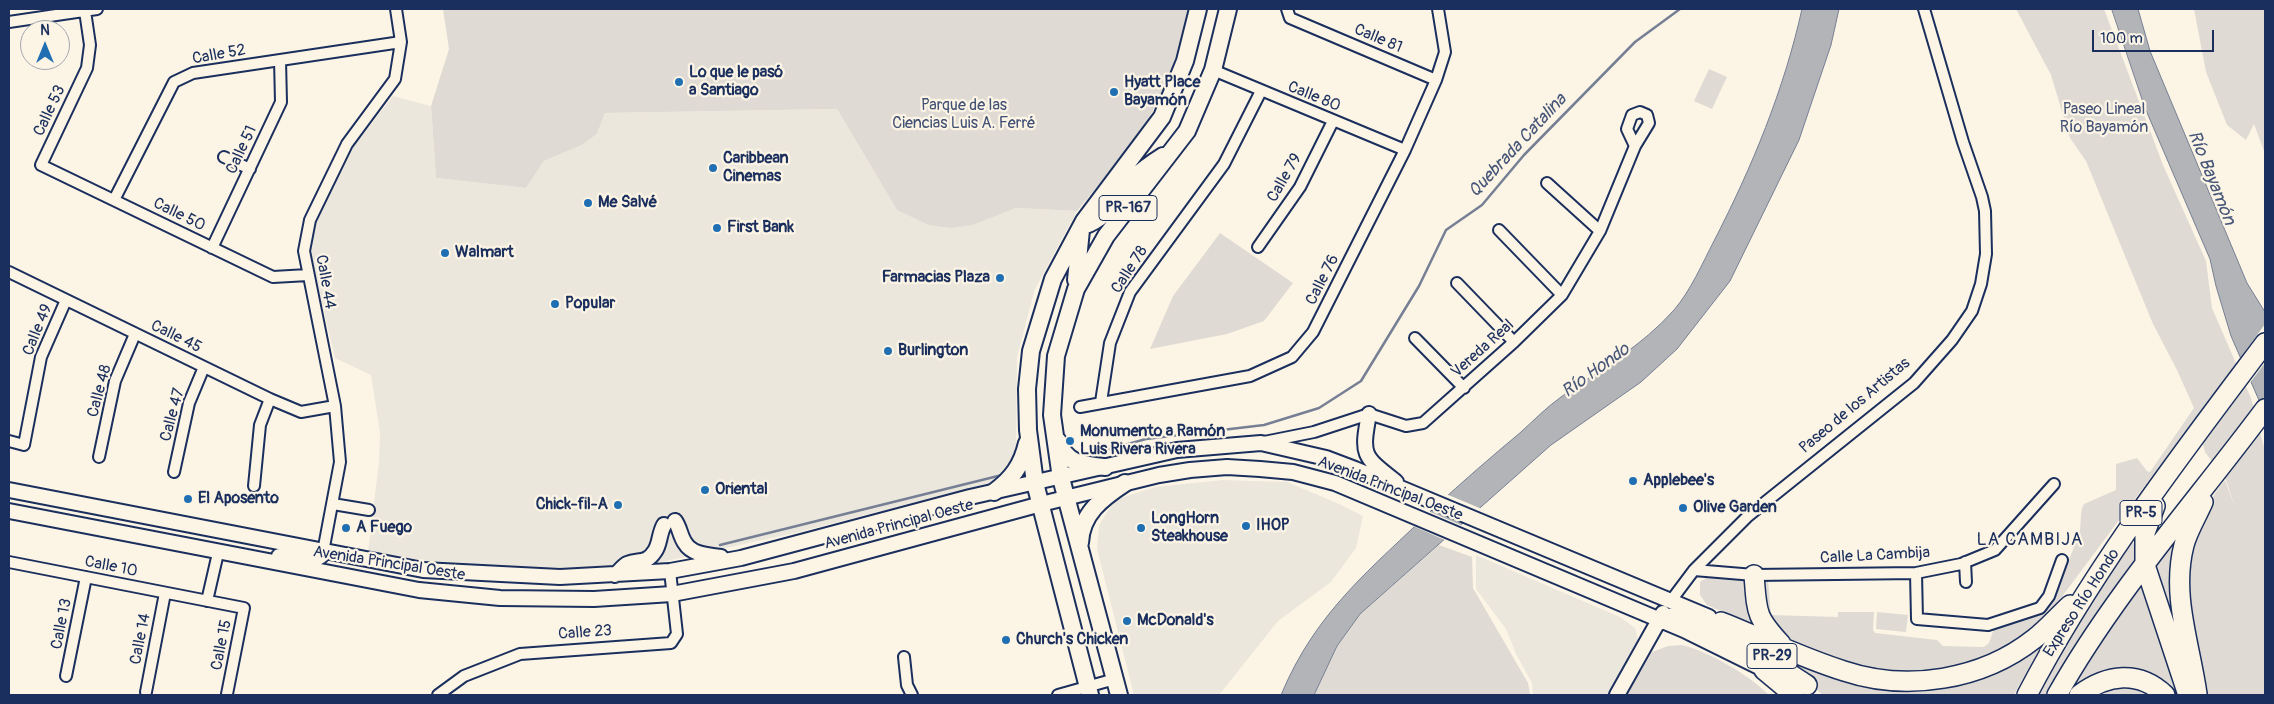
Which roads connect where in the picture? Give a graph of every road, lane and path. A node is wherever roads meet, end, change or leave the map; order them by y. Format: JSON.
{"nodes":[{"id":1,"x":97,"y":9,"type":"edge"},
{"id":2,"x":396,"y":9,"type":"edge"},
{"id":3,"x":1198,"y":9,"type":"edge"},
{"id":4,"x":1228,"y":9,"type":"edge"},
{"id":5,"x":1287,"y":9,"type":"edge"},
{"id":6,"x":1438,"y":9,"type":"edge"},
{"id":7,"x":1924,"y":9,"type":"edge"},
{"id":8,"x":86,"y":10,"type":"junction"},
{"id":9,"x":9,"y":22,"type":"edge"},
{"id":10,"x":401,"y":42,"type":"junction"},
{"id":11,"x":280,"y":60,"type":"junction"},
{"id":12,"x":1212,"y":70,"type":"junction"},
{"id":13,"x":1436,"y":80,"type":"junction"},
{"id":14,"x":1261,"y":91,"type":"junction"},
{"id":15,"x":1333,"y":121,"type":"junction"},
{"id":16,"x":1176,"y":146,"type":"junction"},
{"id":17,"x":1635,"y":146,"type":"dead end"},
{"id":18,"x":1405,"y":150,"type":"junction"},
{"id":19,"x":224,"y":157,"type":"dead end"},
{"id":20,"x":41,"y":165,"type":"joint"},
{"id":21,"x":250,"y":169,"type":"junction"},
{"id":22,"x":1547,"y":183,"type":"dead end"},
{"id":23,"x":114,"y":200,"type":"junction"},
{"id":24,"x":1081,"y":227,"type":"junction"},
{"id":25,"x":1499,"y":230,"type":"dead end"},
{"id":26,"x":1600,"y":232,"type":"junction"},
{"id":27,"x":1258,"y":247,"type":"dead end"},
{"id":28,"x":212,"y":248,"type":"junction"},
{"id":29,"x":9,"y":272,"type":"edge"},
{"id":30,"x":308,"y":276,"type":"junction"},
{"id":31,"x":1456,"y":283,"type":"dead end"},
{"id":32,"x":1562,"y":294,"type":"junction"},
{"id":33,"x":1074,"y":295,"type":"junction"},
{"id":34,"x":66,"y":300,"type":"junction"},
{"id":35,"x":135,"y":334,"type":"junction"},
{"id":36,"x":1415,"y":338,"type":"dead end"},
{"id":37,"x":1514,"y":342,"type":"junction"},
{"id":38,"x":2265,"y":343,"type":"edge"},
{"id":39,"x":2265,"y":355,"type":"edge"},
{"id":40,"x":204,"y":366,"type":"junction"},
{"id":41,"x":1464,"y":388,"type":"junction"},
{"id":42,"x":270,"y":399,"type":"junction"},
{"id":43,"x":1101,"y":402,"type":"junction"},
{"id":44,"x":335,"y":406,"type":"junction"},
{"id":45,"x":1080,"y":407,"type":"dead end"},
{"id":46,"x":2265,"y":409,"type":"edge"},
{"id":47,"x":1369,"y":414,"type":"junction"},
{"id":48,"x":1054,"y":430,"type":"junction"},
{"id":49,"x":1029,"y":436,"type":"junction"},
{"id":50,"x":2196,"y":441,"type":"junction"},
{"id":51,"x":9,"y":442,"type":"edge"},
{"id":52,"x":1261,"y":442,"type":"junction"},
{"id":53,"x":99,"y":457,"type":"dead end"},
{"id":54,"x":1105,"y":467,"type":"junction"},
{"id":55,"x":2220,"y":470,"type":"junction"},
{"id":56,"x":174,"y":472,"type":"dead end"},
{"id":57,"x":1061,"y":478,"type":"junction"},
{"id":58,"x":1035,"y":483,"type":"junction"},
{"id":59,"x":1125,"y":483,"type":"junction"},
{"id":60,"x":2054,"y":484,"type":"dead end"},
{"id":61,"x":254,"y":486,"type":"dead end"},
{"id":62,"x":9,"y":490,"type":"edge"},
{"id":63,"x":994,"y":492,"type":"junction"},
{"id":64,"x":1410,"y":493,"type":"junction"},
{"id":65,"x":1066,"y":498,"type":"junction"},
{"id":66,"x":333,"y":504,"type":"junction"},
{"id":67,"x":1041,"y":504,"type":"junction"},
{"id":68,"x":368,"y":510,"type":"dead end"},
{"id":69,"x":9,"y":511,"type":"edge"},
{"id":70,"x":274,"y":541,"type":"junction"},
{"id":71,"x":1079,"y":551,"type":"junction"},
{"id":72,"x":218,"y":552,"type":"junction"},
{"id":73,"x":323,"y":552,"type":"junction"},
{"id":74,"x":256,"y":557,"type":"junction"},
{"id":75,"x":729,"y":560,"type":"junction"},
{"id":76,"x":2062,"y":560,"type":"dead end"},
{"id":77,"x":9,"y":562,"type":"edge"},
{"id":78,"x":1966,"y":562,"type":"junction"},
{"id":79,"x":2145,"y":565,"type":"junction"},
{"id":80,"x":414,"y":569,"type":"junction"},
{"id":81,"x":1694,"y":570,"type":"junction"},
{"id":82,"x":670,"y":571,"type":"junction"},
{"id":83,"x":324,"y":572,"type":"junction"},
{"id":84,"x":1916,"y":573,"type":"junction"},
{"id":85,"x":615,"y":575,"type":"junction"},
{"id":86,"x":1754,"y":575,"type":"junction"},
{"id":87,"x":86,"y":577,"type":"junction"},
{"id":88,"x":1966,"y":582,"type":"dead end"},
{"id":89,"x":2088,"y":590,"type":"junction"},
{"id":90,"x":165,"y":593,"type":"junction"},
{"id":91,"x":672,"y":594,"type":"junction"},
{"id":92,"x":207,"y":601,"type":"junction"},
{"id":93,"x":1670,"y":602,"type":"junction"},
{"id":94,"x":1659,"y":620,"type":"junction"},
{"id":95,"x":1721,"y":622,"type":"junction"},
{"id":96,"x":1784,"y":647,"type":"junction"},
{"id":97,"x":904,"y":658,"type":"dead end"},
{"id":98,"x":2177,"y":666,"type":"junction"},
{"id":99,"x":1763,"y":669,"type":"junction"},
{"id":100,"x":66,"y":676,"type":"dead end"},
{"id":101,"x":1115,"y":679,"type":"junction"},
{"id":102,"x":1088,"y":691,"type":"edge"},
{"id":103,"x":146,"y":692,"type":"dead end"},
{"id":104,"x":1807,"y":692,"type":"edge"},
{"id":105,"x":227,"y":694,"type":"edge"},
{"id":106,"x":438,"y":695,"type":"edge"},
{"id":107,"x":912,"y":695,"type":"edge"},
{"id":108,"x":1058,"y":695,"type":"edge"},
{"id":109,"x":1119,"y":695,"type":"edge"},
{"id":110,"x":1617,"y":695,"type":"edge"},
{"id":111,"x":1780,"y":695,"type":"edge"},
{"id":112,"x":2027,"y":695,"type":"edge"},
{"id":113,"x":2057,"y":695,"type":"edge"},
{"id":114,"x":2079,"y":695,"type":"edge"},
{"id":115,"x":2165,"y":695,"type":"edge"},
{"id":116,"x":2182,"y":695,"type":"edge"},
{"id":117,"x":2188,"y":695,"type":"edge"},
{"id":118,"x":2197,"y":695,"type":"edge"}],
"edges":[{"from":1,"to":8,"type":"street"},
{"from":2,"to":10,"type":"street","name":"Calle 44"},
{"from":3,"to":24,"type":"main road","number":"PR-167"},
{"from":4,"to":12,"type":"main road","number":"PR-167"},
{"from":5,"to":13,"type":"street","name":"Calle 81"},
{"from":6,"to":13,"type":"street","name":"Calle 76"},
{"from":7,"to":81,"type":"street","name":"Paseo de los Artistas"},
{"from":8,"to":9,"type":"street"},
{"from":8,"to":20,"type":"street","name":"Calle 53"},
{"from":10,"to":11,"type":"street","name":"Calle 52"},
{"from":10,"to":30,"type":"street","name":"Calle 44"},
{"from":11,"to":21,"type":"street","name":"Calle 51"},
{"from":11,"to":23,"type":"street","name":"Calle 52"},
{"from":12,"to":14,"type":"street","name":"Calle 80"},
{"from":12,"to":16,"type":"main road","number":"PR-167"},
{"from":13,"to":18,"type":"street","name":"Calle 76"},
{"from":14,"to":15,"type":"street","name":"Calle 80"},
{"from":14,"to":43,"type":"street","name":"Calle 78"},
{"from":15,"to":18,"type":"street","name":"Calle 80"},
{"from":15,"to":27,"type":"street","name":"Calle 79"},
{"from":16,"to":24,"type":"main road"},
{"from":16,"to":33,"type":"main road","number":"PR-167"},
{"from":17,"to":26,"type":"street","name":"Vereda Real"},
{"from":18,"to":43,"type":"street","name":"Calle 76"},
{"from":19,"to":21,"type":"street"},
{"from":20,"to":23,"type":"street","name":"Calle 50"},
{"from":21,"to":28,"type":"street","name":"Calle 51"},
{"from":22,"to":26,"type":"street"},
{"from":23,"to":28,"type":"street","name":"Calle 50"},
{"from":24,"to":33,"type":"main road"},
{"from":24,"to":49,"type":"main road","number":"PR-167"},
{"from":25,"to":32,"type":"street"},
{"from":26,"to":32,"type":"street","name":"Vereda Real"},
{"from":28,"to":30,"type":"street","name":"Calle 50"},
{"from":29,"to":34,"type":"street","name":"Calle 45"},
{"from":30,"to":44,"type":"street","name":"Calle 44"},
{"from":31,"to":37,"type":"street"},
{"from":32,"to":37,"type":"street","name":"Vereda Real"},
{"from":33,"to":48,"type":"main road","number":"PR-167"},
{"from":34,"to":35,"type":"street","name":"Calle 45"},
{"from":34,"to":51,"type":"street","name":"Calle 49"},
{"from":35,"to":40,"type":"street","name":"Calle 45"},
{"from":35,"to":53,"type":"street","name":"Calle 48"},
{"from":36,"to":41,"type":"street"},
{"from":37,"to":41,"type":"street","name":"Vereda Real"},
{"from":38,"to":50,"type":"highway","name":"Expreso Río Hondo","number":"PR-5"},
{"from":39,"to":50,"type":"highway"},
{"from":40,"to":42,"type":"street","name":"Calle 45"},
{"from":40,"to":56,"type":"street","name":"Calle 47"},
{"from":41,"to":47,"type":"street","name":"Vereda Real"},
{"from":42,"to":44,"type":"street","name":"Calle 45"},
{"from":42,"to":61,"type":"street"},
{"from":43,"to":45,"type":"street","name":"Calle 76"},
{"from":44,"to":66,"type":"street","name":"Calle 44"},
{"from":46,"to":55,"type":"highway","name":"Expreso Río Hondo","number":"PR-5"},
{"from":47,"to":52,"type":"street"},
{"from":47,"to":64,"type":"main road"},
{"from":48,"to":54,"type":"main road"},
{"from":48,"to":57,"type":"main road","number":"PR-167"},
{"from":49,"to":58,"type":"main road","number":"PR-167"},
{"from":49,"to":63,"type":"main road"},
{"from":50,"to":79,"type":"highway"},
{"from":50,"to":89,"type":"highway","name":"Expreso Río Hondo","number":"PR-5"},
{"from":52,"to":54,"type":"main road","name":"Avenida Principal Oeste","number":"PR-29"},
{"from":52,"to":64,"type":"main road","name":"Avenida Principal Oeste","number":"PR-29"},
{"from":54,"to":57,"type":"main road","name":"Avenida Principal Oeste","number":"PR-29"},
{"from":55,"to":79,"type":"highway","name":"Expreso Río Hondo","number":"PR-5"},
{"from":55,"to":118,"type":"highway"},
{"from":57,"to":58,"type":"main road","name":"Avenida Principal Oeste","number":"PR-29"},
{"from":57,"to":65,"type":"main road","number":"PR-167"},
{"from":58,"to":63,"type":"main road","name":"Avenida Principal Oeste","number":"PR-29"},
{"from":58,"to":67,"type":"main road","number":"PR-167"},
{"from":59,"to":65,"type":"main road","name":"Avenida Principal Oeste","number":"PR-29"},
{"from":59,"to":71,"type":"main road"},
{"from":59,"to":94,"type":"main road","name":"Avenida Principal Oeste","number":"PR-29"},
{"from":60,"to":78,"type":"street","name":"Calle La Cambija"},
{"from":62,"to":70,"type":"main road","name":"Avenida Principal Oeste","number":"PR-29"},
{"from":63,"to":75,"type":"main road","name":"Avenida Principal Oeste","number":"PR-29"},
{"from":64,"to":93,"type":"main road","name":"Avenida Principal Oeste","number":"PR-29"},
{"from":65,"to":67,"type":"main road","name":"Avenida Principal Oeste","number":"PR-29"},
{"from":65,"to":71,"type":"main road","number":"PR-167"},
{"from":66,"to":68,"type":"street"},
{"from":66,"to":73,"type":"street","name":"Calle 44"},
{"from":67,"to":91,"type":"main road","name":"Avenida Principal Oeste","number":"PR-29"},
{"from":67,"to":102,"type":"main road","number":"PR-167"},
{"from":69,"to":72,"type":"main road","name":"Avenida Principal Oeste","number":"PR-29"},
{"from":70,"to":72,"type":"main road"},
{"from":70,"to":73,"type":"main road","name":"Avenida Principal Oeste","number":"PR-29"},
{"from":71,"to":101,"type":"main road","number":"PR-167"},
{"from":72,"to":74,"type":"main road","name":"Avenida Principal Oeste","number":"PR-29"},
{"from":72,"to":92,"type":"street"},
{"from":73,"to":74,"type":"main road"},
{"from":73,"to":80,"type":"main road","name":"Avenida Principal Oeste","number":"PR-29"},
{"from":74,"to":83,"type":"main road","name":"Avenida Principal Oeste","number":"PR-29"},
{"from":75,"to":82,"type":"main road","name":"Avenida Principal Oeste","number":"PR-29"},
{"from":75,"to":85,"type":"main road"},
{"from":76,"to":84,"type":"street"},
{"from":77,"to":87,"type":"street","name":"Calle 10"},
{"from":78,"to":84,"type":"street","name":"Calle La Cambija"},
{"from":78,"to":88,"type":"street"},
{"from":79,"to":98,"type":"highway"},
{"from":79,"to":113,"type":"highway","name":"Expreso Río Hondo","number":"PR-5"},
{"from":80,"to":83,"type":"main road"},
{"from":80,"to":85,"type":"main road","name":"Avenida Principal Oeste","number":"PR-29"},
{"from":81,"to":86,"type":"street","name":"Calle La Cambija"},
{"from":81,"to":93,"type":"street","name":"Paseo de los Artistas"},
{"from":82,"to":85,"type":"main road","name":"Avenida Principal Oeste","number":"PR-29"},
{"from":82,"to":91,"type":"street","name":"Calle 23"},
{"from":83,"to":91,"type":"main road","name":"Avenida Principal Oeste","number":"PR-29"},
{"from":84,"to":86,"type":"street","name":"Calle La Cambija"},
{"from":86,"to":96,"type":"highway"},
{"from":87,"to":90,"type":"street","name":"Calle 10"},
{"from":87,"to":100,"type":"street","name":"Calle 13"},
{"from":89,"to":96,"type":"highway"},
{"from":89,"to":112,"type":"highway","name":"Expreso Río Hondo","number":"PR-5"},
{"from":90,"to":92,"type":"street","name":"Calle 10"},
{"from":90,"to":103,"type":"street","name":"Calle 14"},
{"from":91,"to":106,"type":"street","name":"Calle 23"},
{"from":92,"to":105,"type":"street","name":"Calle 15"},
{"from":93,"to":94,"type":"main road","name":"Paseo de los Artistas"},
{"from":93,"to":95,"type":"main road","name":"Avenida Principal Oeste","number":"PR-29"},
{"from":94,"to":99,"type":"main road","name":"Avenida Principal Oeste","number":"PR-29"},
{"from":94,"to":104,"type":"highway"},
{"from":94,"to":110,"type":"main road","name":"Paseo de los Artistas"},
{"from":95,"to":96,"type":"highway"},
{"from":95,"to":104,"type":"highway","number":"PR-29"},
{"from":97,"to":107,"type":"street"},
{"from":98,"to":116,"type":"highway"},
{"from":98,"to":117,"type":"highway"},
{"from":99,"to":104,"type":"highway","number":"PR-29"},
{"from":99,"to":111,"type":"highway"},
{"from":101,"to":102,"type":"street"},
{"from":101,"to":109,"type":"main road","number":"PR-167"},
{"from":102,"to":108,"type":"street"},
{"from":114,"to":115,"type":"highway"}]}
